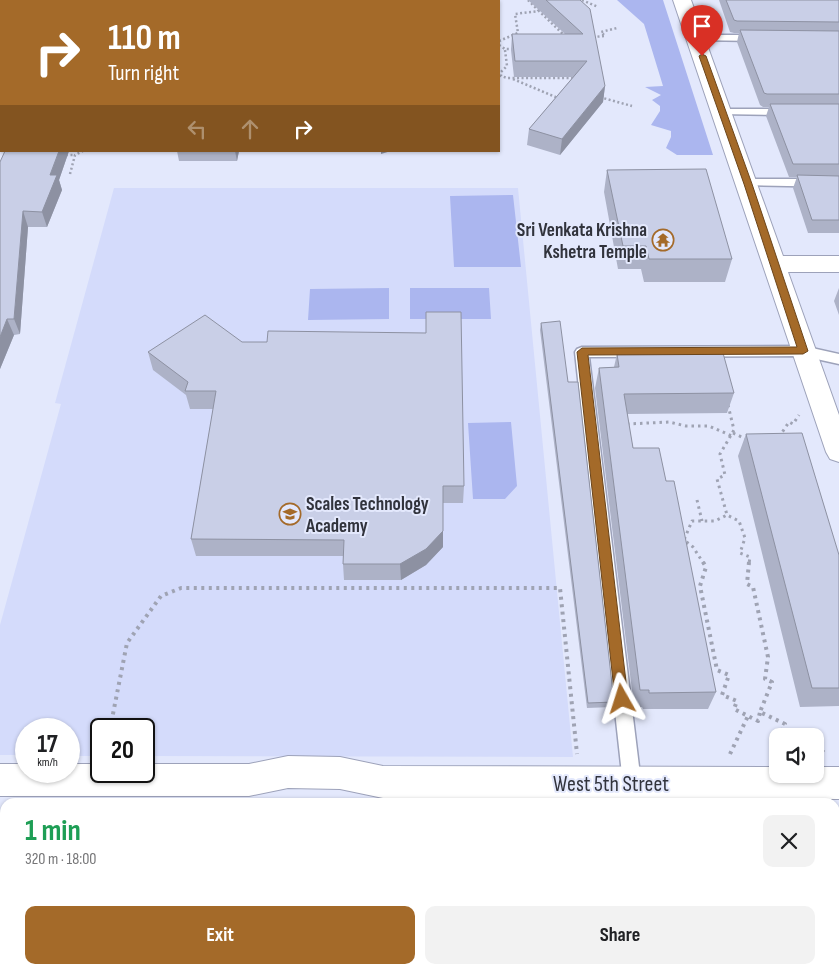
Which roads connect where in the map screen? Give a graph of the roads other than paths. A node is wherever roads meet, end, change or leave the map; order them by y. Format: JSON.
{"nodes":[{"id":1,"x":682,"y":0,"type":"edge"},
{"id":2,"x":696,"y":38,"type":"junction"},
{"id":3,"x":771,"y":38,"type":"edge"},
{"id":4,"x":723,"y":112,"type":"junction"},
{"id":5,"x":800,"y":112,"type":"edge"},
{"id":6,"x":839,"y":183,"type":"edge"},
{"id":7,"x":748,"y":184,"type":"junction"},
{"id":8,"x":774,"y":264,"type":"junction"},
{"id":9,"x":839,"y":264,"type":"edge"},
{"id":10,"x":803,"y":351,"type":"junction"},
{"id":11,"x":839,"y":359,"type":"edge"},
{"id":12,"x":839,"y":452,"type":"edge"},
{"id":13,"x":0,"y":780,"type":"edge"},
{"id":14,"x":573,"y":781,"type":"edge"},
{"id":15,"x":632,"y":783,"type":"junction"},
{"id":16,"x":839,"y":783,"type":"edge"},
{"id":17,"x":168,"y":792,"type":"edge"}],
"edges":[{"from":1,"to":2,"type":"street"},
{"from":2,"to":3,"type":"lane"},
{"from":2,"to":4,"type":"street"},
{"from":4,"to":5,"type":"lane"},
{"from":4,"to":7,"type":"street"},
{"from":6,"to":7,"type":"lane"},
{"from":7,"to":8,"type":"street"},
{"from":8,"to":9,"type":"street"},
{"from":8,"to":10,"type":"street"},
{"from":10,"to":11,"type":"lane"},
{"from":10,"to":12,"type":"street"},
{"from":10,"to":15,"type":"lane"},
{"from":13,"to":17,"type":"street","name":"West 5th Street"},
{"from":14,"to":15,"type":"street","name":"West 5th Street"},
{"from":14,"to":17,"type":"street","name":"West 5th Street"},
{"from":15,"to":16,"type":"street","name":"West 5th Street"}]}
